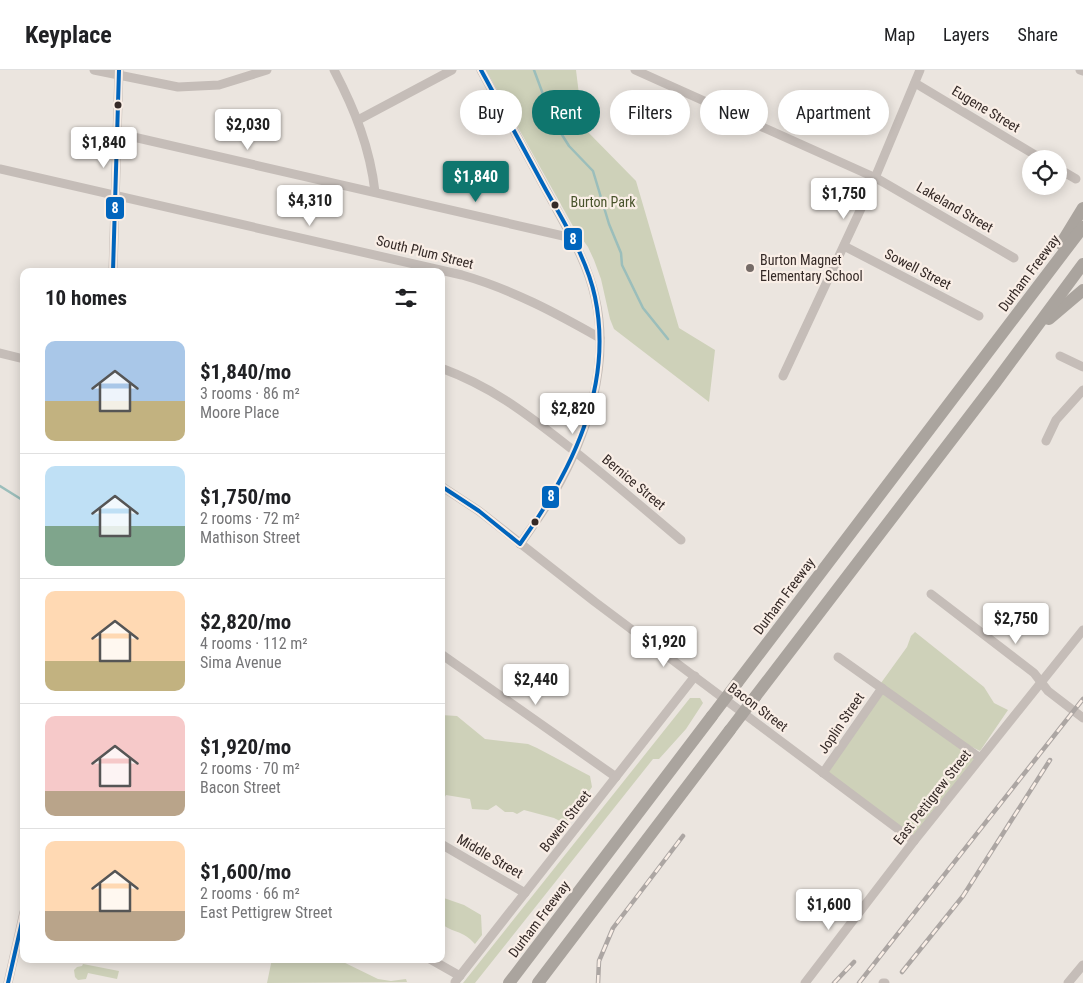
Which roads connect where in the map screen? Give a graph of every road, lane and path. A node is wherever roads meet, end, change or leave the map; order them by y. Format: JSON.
{"nodes":[{"id":1,"x":94,"y":70,"type":"edge"},
{"id":2,"x":267,"y":70,"type":"edge"},
{"id":3,"x":334,"y":70,"type":"edge"},
{"id":4,"x":452,"y":70,"type":"edge"},
{"id":5,"x":481,"y":70,"type":"edge"},
{"id":6,"x":635,"y":70,"type":"edge"},
{"id":7,"x":920,"y":70,"type":"edge"},
{"id":8,"x":118,"y":73,"type":"edge"},
{"id":9,"x":916,"y":82,"type":"junction"},
{"id":10,"x":358,"y":120,"type":"junction"},
{"id":11,"x":116,"y":133,"type":"junction"},
{"id":12,"x":1027,"y":150,"type":"edge"},
{"id":13,"x":0,"y":169,"type":"edge"},
{"id":14,"x":1067,"y":174,"type":"edge"},
{"id":15,"x":876,"y":178,"type":"junction"},
{"id":16,"x":1076,"y":179,"type":"dead end"},
{"id":17,"x":375,"y":192,"type":"junction"},
{"id":18,"x":115,"y":195,"type":"junction"},
{"id":19,"x":1083,"y":208,"type":"edge"},
{"id":20,"x":1083,"y":227,"type":"edge"},
{"id":21,"x":572,"y":238,"type":"junction"},
{"id":22,"x":844,"y":246,"type":"junction"},
{"id":23,"x":1014,"y":258,"type":"dead end"},
{"id":24,"x":1083,"y":264,"type":"edge"},
{"id":25,"x":113,"y":268,"type":"edge"},
{"id":26,"x":430,"y":268,"type":"edge"},
{"id":27,"x":445,"y":272,"type":"edge"},
{"id":28,"x":1038,"y":287,"type":"junction"},
{"id":29,"x":1083,"y":290,"type":"edge"},
{"id":30,"x":979,"y":316,"type":"dead end"},
{"id":31,"x":1033,"y":332,"type":"junction"},
{"id":32,"x":600,"y":338,"type":"junction"},
{"id":33,"x":0,"y":353,"type":"edge"},
{"id":34,"x":1060,"y":356,"type":"dead end"},
{"id":35,"x":20,"y":357,"type":"edge"},
{"id":36,"x":1083,"y":367,"type":"edge"},
{"id":37,"x":445,"y":369,"type":"edge"},
{"id":38,"x":783,"y":376,"type":"dead end"},
{"id":39,"x":1083,"y":390,"type":"edge"},
{"id":40,"x":1046,"y":441,"type":"dead end"},
{"id":41,"x":575,"y":451,"type":"junction"},
{"id":42,"x":445,"y":489,"type":"edge"},
{"id":43,"x":681,"y":540,"type":"dead end"},
{"id":44,"x":520,"y":544,"type":"junction"},
{"id":45,"x":931,"y":594,"type":"dead end"},
{"id":46,"x":1083,"y":630,"type":"edge"},
{"id":47,"x":445,"y":657,"type":"edge"},
{"id":48,"x":838,"y":657,"type":"dead end"},
{"id":49,"x":694,"y":676,"type":"junction"},
{"id":50,"x":1041,"y":682,"type":"junction"},
{"id":51,"x":882,"y":688,"type":"junction"},
{"id":52,"x":1083,"y":718,"type":"edge"},
{"id":53,"x":980,"y":758,"type":"junction"},
{"id":54,"x":823,"y":772,"type":"junction"},
{"id":55,"x":616,"y":778,"type":"junction"},
{"id":56,"x":914,"y":841,"type":"junction"},
{"id":57,"x":445,"y":846,"type":"edge"},
{"id":58,"x":580,"y":890,"type":"junction"},
{"id":59,"x":525,"y":892,"type":"junction"},
{"id":60,"x":584,"y":923,"type":"junction"},
{"id":61,"x":20,"y":930,"type":"edge"},
{"id":62,"x":436,"y":963,"type":"edge"},
{"id":63,"x":1083,"y":965,"type":"edge"},
{"id":64,"x":8,"y":983,"type":"edge"},
{"id":65,"x":500,"y":983,"type":"edge"},
{"id":66,"x":509,"y":983,"type":"edge"},
{"id":67,"x":538,"y":983,"type":"edge"},
{"id":68,"x":546,"y":983,"type":"edge"},
{"id":69,"x":805,"y":983,"type":"edge"},
{"id":70,"x":1068,"y":983,"type":"edge"}],
"edges":[{"from":1,"to":8,"type":"street"},
{"from":2,"to":8,"type":"street"},
{"from":3,"to":10,"type":"street"},
{"from":4,"to":10,"type":"street"},
{"from":5,"to":21,"type":"street"},
{"from":6,"to":15,"type":"street","name":"Lakeland Street"},
{"from":7,"to":9,"type":"street"},
{"from":8,"to":11,"type":"street"},
{"from":9,"to":12,"type":"street","name":"Eugene Street"},
{"from":9,"to":15,"type":"street"},
{"from":10,"to":17,"type":"street"},
{"from":11,"to":17,"type":"street"},
{"from":11,"to":18,"type":"street"},
{"from":13,"to":18,"type":"street","name":"South Plum Street"},
{"from":14,"to":16,"type":"street"},
{"from":15,"to":22,"type":"street"},
{"from":15,"to":23,"type":"street","name":"Lakeland Street"},
{"from":17,"to":21,"type":"street"},
{"from":18,"to":25,"type":"street"},
{"from":18,"to":26,"type":"street","name":"South Plum Street"},
{"from":19,"to":28,"type":"highway"},
{"from":20,"to":28,"type":"highway","name":"Durham Freeway"},
{"from":21,"to":32,"type":"street"},
{"from":22,"to":30,"type":"street","name":"Sowell Street"},
{"from":22,"to":38,"type":"street"},
{"from":24,"to":31,"type":"highway"},
{"from":27,"to":32,"type":"street","name":"South Plum Street"},
{"from":28,"to":58,"type":"highway","name":"Durham Freeway","bridge":true},
{"from":29,"to":31,"type":"highway"},
{"from":31,"to":60,"type":"highway","bridge":true},
{"from":32,"to":41,"type":"street"},
{"from":33,"to":35,"type":"street"},
{"from":34,"to":36,"type":"street"},
{"from":37,"to":41,"type":"street","name":"Bernice Street"},
{"from":39,"to":40,"type":"street"},
{"from":41,"to":43,"type":"street","name":"Bernice Street"},
{"from":41,"to":44,"type":"street"},
{"from":42,"to":44,"type":"street","name":"Bacon Street"},
{"from":44,"to":49,"type":"street","name":"Bacon Street"},
{"from":45,"to":50,"type":"street"},
{"from":46,"to":50,"type":"street","name":"East Pettigrew Street"},
{"from":47,"to":55,"type":"street"},
{"from":48,"to":51,"type":"street"},
{"from":49,"to":54,"type":"street","name":"Bacon Street"},
{"from":49,"to":55,"type":"street","name":"Bowen Street"},
{"from":50,"to":52,"type":"street"},
{"from":50,"to":53,"type":"street","name":"East Pettigrew Street"},
{"from":51,"to":53,"type":"street"},
{"from":51,"to":54,"type":"street","name":"Joplin Street"},
{"from":53,"to":56,"type":"street","name":"East Pettigrew Street"},
{"from":54,"to":56,"type":"street","name":"Bacon Street"},
{"from":55,"to":59,"type":"street","name":"Bowen Street"},
{"from":56,"to":69,"type":"street","name":"East Pettigrew Street"},
{"from":57,"to":59,"type":"street","name":"Middle Street"},
{"from":58,"to":65,"type":"highway"},
{"from":58,"to":66,"type":"highway","name":"Durham Freeway"},
{"from":59,"to":62,"type":"street","name":"Bowen Street"},
{"from":60,"to":67,"type":"highway"},
{"from":60,"to":68,"type":"highway"},
{"from":61,"to":64,"type":"street"},
{"from":63,"to":70,"type":"street"}]}
